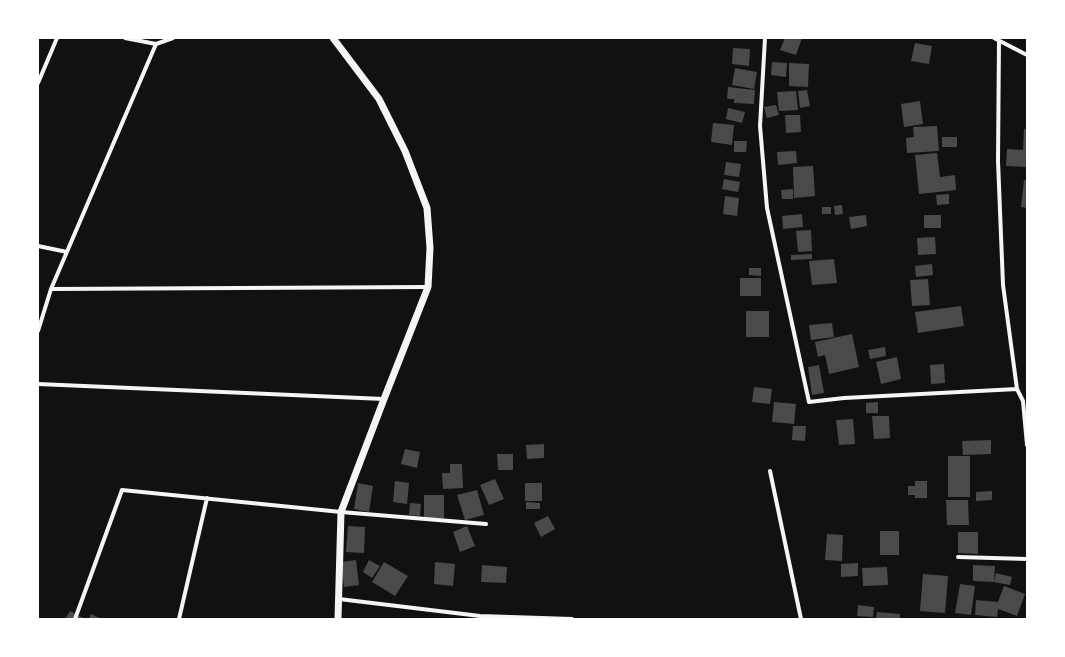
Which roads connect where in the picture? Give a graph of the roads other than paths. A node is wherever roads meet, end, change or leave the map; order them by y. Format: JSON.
{"nodes":[{"id":1,"x":56,"y":38,"type":"edge"},
{"id":2,"x":125,"y":38,"type":"edge"},
{"id":3,"x":173,"y":38,"type":"edge"},
{"id":4,"x":333,"y":38,"type":"edge"},
{"id":5,"x":765,"y":38,"type":"edge"},
{"id":6,"x":996,"y":39,"type":"edge"},
{"id":7,"x":156,"y":44,"type":"junction"},
{"id":8,"x":1027,"y":55,"type":"edge"},
{"id":9,"x":38,"y":83,"type":"edge"},
{"id":10,"x":38,"y":246,"type":"edge"},
{"id":11,"x":67,"y":252,"type":"junction"},
{"id":12,"x":428,"y":287,"type":"junction"},
{"id":13,"x":51,"y":289,"type":"junction"},
{"id":14,"x":38,"y":331,"type":"edge"},
{"id":15,"x":38,"y":384,"type":"edge"},
{"id":16,"x":1017,"y":389,"type":"junction"},
{"id":17,"x":384,"y":399,"type":"junction"},
{"id":18,"x":1025,"y":400,"type":"edge"},
{"id":19,"x":1027,"y":446,"type":"edge"},
{"id":20,"x":770,"y":471,"type":"dead end"},
{"id":21,"x":208,"y":498,"type":"junction"},
{"id":22,"x":342,"y":512,"type":"junction"},
{"id":23,"x":486,"y":524,"type":"dead end"},
{"id":24,"x":958,"y":557,"type":"dead end"},
{"id":25,"x":1027,"y":559,"type":"edge"},
{"id":26,"x":339,"y":599,"type":"junction"},
{"id":27,"x":480,"y":617,"type":"edge"},
{"id":28,"x":75,"y":619,"type":"edge"},
{"id":29,"x":179,"y":619,"type":"edge"},
{"id":30,"x":338,"y":619,"type":"edge"},
{"id":31,"x":572,"y":619,"type":"edge"},
{"id":32,"x":801,"y":619,"type":"edge"}],
"edges":[{"from":1,"to":9,"type":"street"},
{"from":2,"to":7,"type":"street"},
{"from":3,"to":7,"type":"street"},
{"from":4,"to":12,"type":"street"},
{"from":5,"to":16,"type":"street"},
{"from":6,"to":8,"type":"street"},
{"from":6,"to":16,"type":"street"},
{"from":7,"to":11,"type":"street"},
{"from":10,"to":11,"type":"street"},
{"from":11,"to":13,"type":"street"},
{"from":12,"to":13,"type":"street"},
{"from":12,"to":17,"type":"street"},
{"from":13,"to":14,"type":"street"},
{"from":15,"to":17,"type":"street"},
{"from":16,"to":18,"type":"street"},
{"from":17,"to":22,"type":"street"},
{"from":18,"to":19,"type":"street"},
{"from":20,"to":32,"type":"street"},
{"from":21,"to":22,"type":"street"},
{"from":21,"to":28,"type":"street"},
{"from":21,"to":29,"type":"street"},
{"from":22,"to":23,"type":"street"},
{"from":22,"to":26,"type":"street"},
{"from":24,"to":25,"type":"street"},
{"from":26,"to":27,"type":"street"},
{"from":26,"to":30,"type":"street"},
{"from":27,"to":31,"type":"street"}]}
